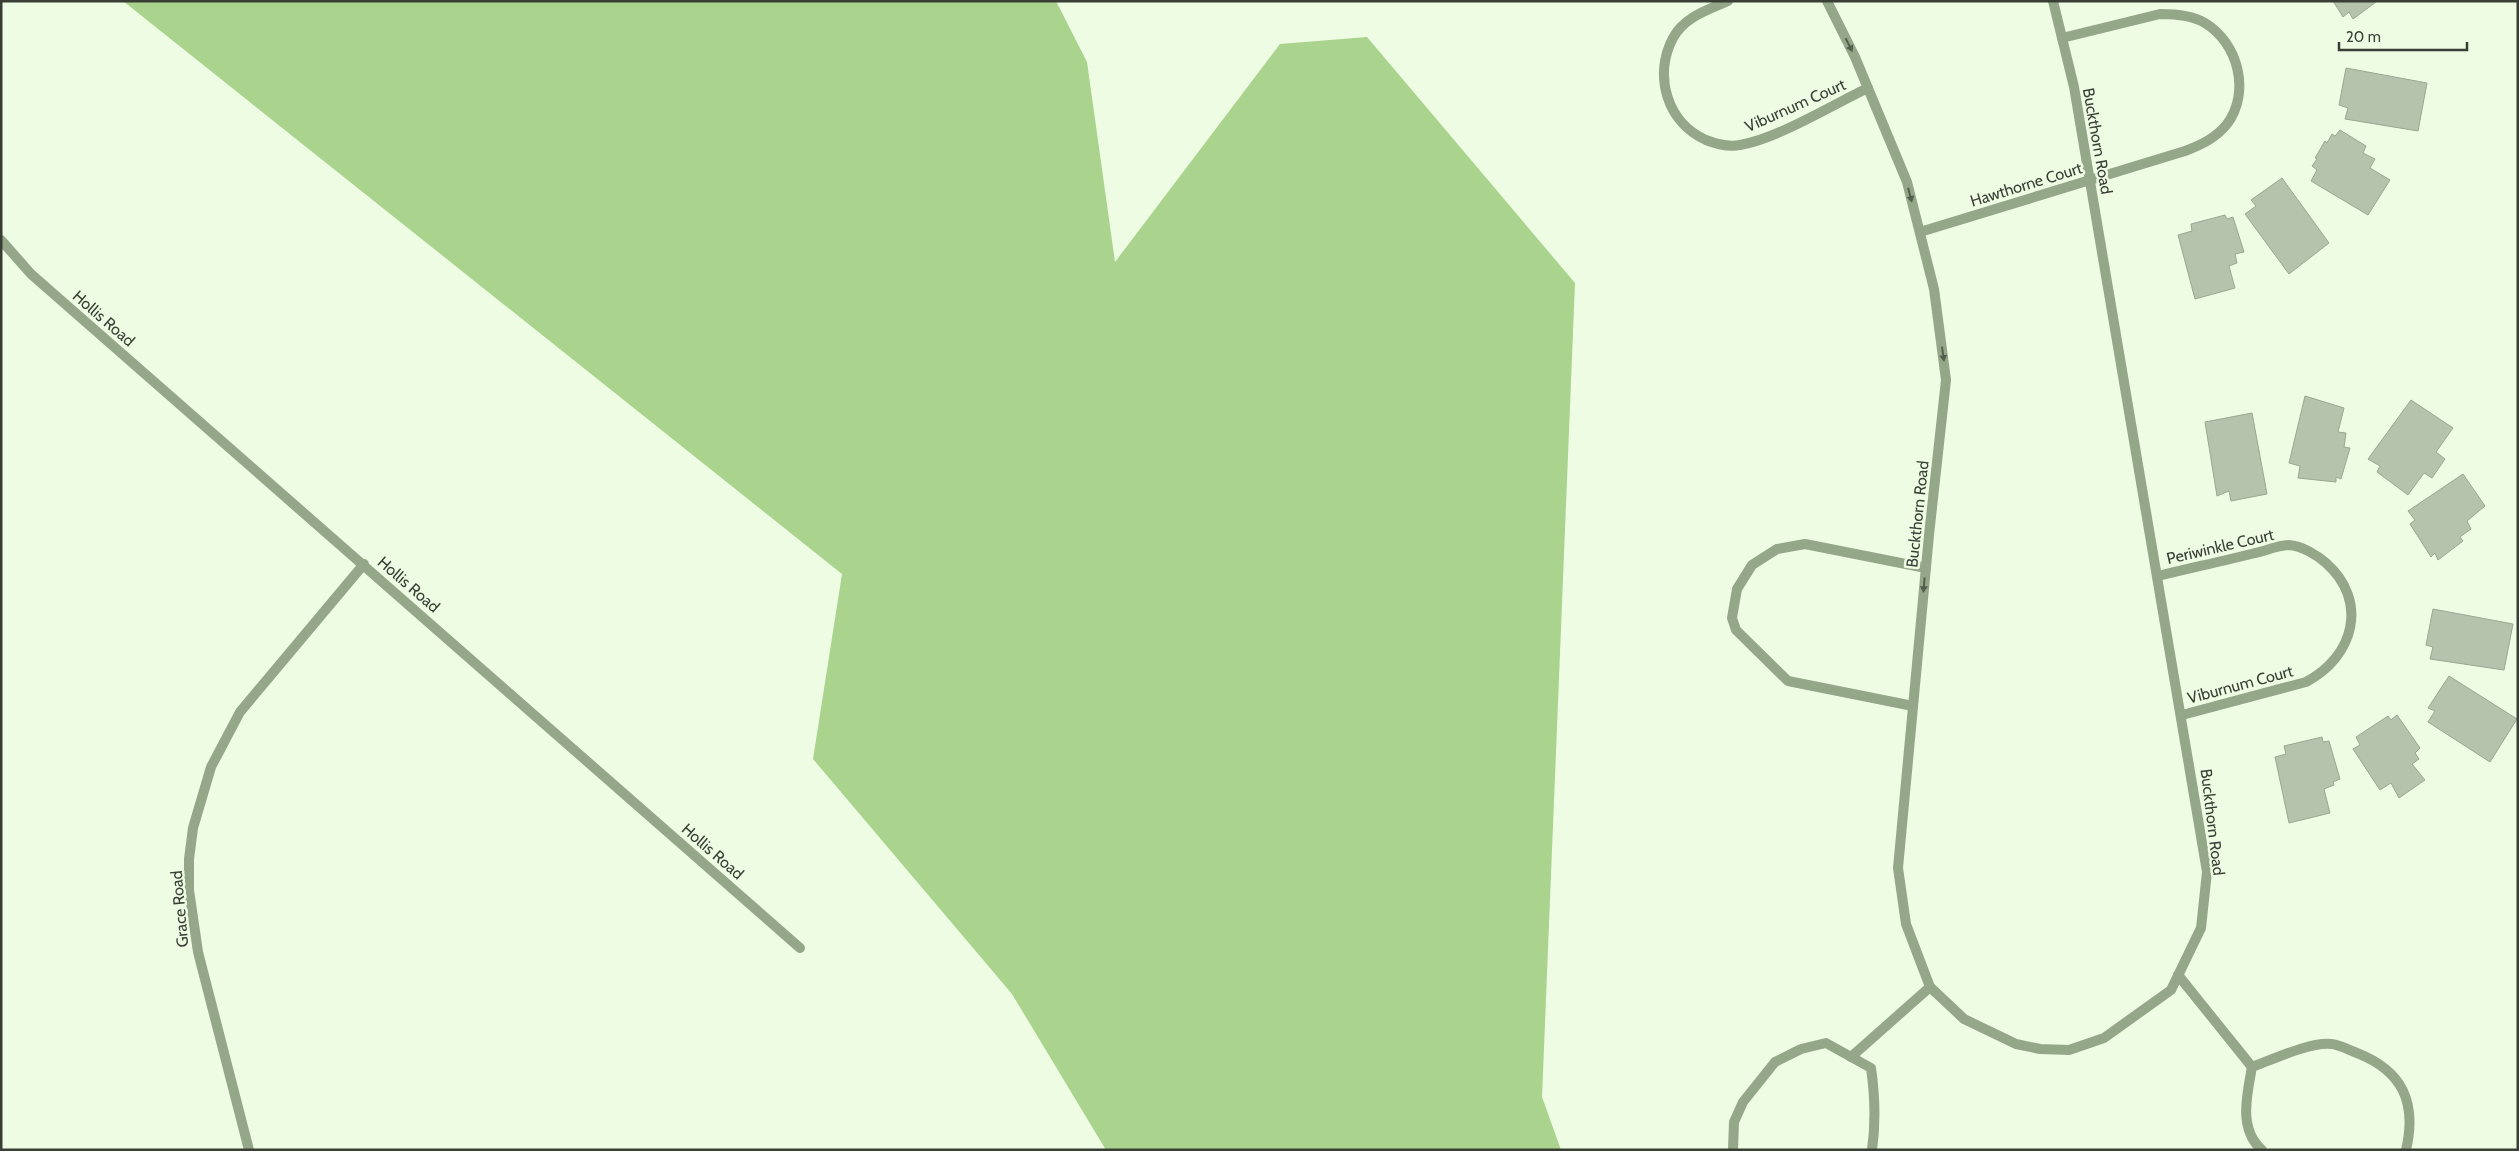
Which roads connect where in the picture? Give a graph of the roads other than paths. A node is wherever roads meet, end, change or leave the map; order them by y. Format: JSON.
{"nodes":[{"id":1,"x":1827,"y":1,"type":"edge"},
{"id":2,"x":2053,"y":1,"type":"edge"},
{"id":3,"x":1725,"y":3,"type":"edge"},
{"id":4,"x":2062,"y":38,"type":"junction"},
{"id":5,"x":1868,"y":88,"type":"junction"},
{"id":6,"x":2090,"y":180,"type":"junction"},
{"id":7,"x":1920,"y":232,"type":"junction"},
{"id":8,"x":1,"y":240,"type":"edge"},
{"id":9,"x":2289,"y":545,"type":"joint"},
{"id":10,"x":364,"y":564,"type":"junction"},
{"id":11,"x":1926,"y":568,"type":"junction"},
{"id":12,"x":2158,"y":576,"type":"junction"},
{"id":13,"x":1913,"y":706,"type":"junction"},
{"id":14,"x":2182,"y":714,"type":"junction"},
{"id":15,"x":800,"y":948,"type":"dead end"},
{"id":16,"x":2178,"y":975,"type":"junction"},
{"id":17,"x":1930,"y":987,"type":"junction"},
{"id":18,"x":1851,"y":1056,"type":"junction"},
{"id":19,"x":2252,"y":1067,"type":"junction"},
{"id":20,"x":249,"y":1150,"type":"edge"},
{"id":21,"x":1733,"y":1150,"type":"edge"},
{"id":22,"x":1872,"y":1150,"type":"edge"},
{"id":23,"x":2262,"y":1150,"type":"edge"},
{"id":24,"x":2406,"y":1150,"type":"edge"}],
"edges":[{"from":1,"to":5,"type":"street","name":"Buckthorn Road","one_way":true},
{"from":2,"to":4,"type":"street","name":"Buckthorn Road"},
{"from":3,"to":5,"type":"street","name":"Viburnum Court"},
{"from":4,"to":6,"type":"street","name":"Buckthorn Road"},
{"from":4,"to":6,"type":"street","name":"Hawthorne Court"},
{"from":5,"to":7,"type":"street","name":"Buckthorn Road","one_way":true},
{"from":6,"to":7,"type":"street","name":"Hawthorne Court"},
{"from":6,"to":12,"type":"street","name":"Buckthorn Road"},
{"from":7,"to":11,"type":"street","name":"Buckthorn Road","one_way":true},
{"from":8,"to":10,"type":"street","name":"Hollis Road"},
{"from":9,"to":12,"type":"street","name":"Periwinkle Court"},
{"from":9,"to":14,"type":"street","name":"Viburnum Court"},
{"from":10,"to":15,"type":"street","name":"Hollis Road"},
{"from":10,"to":20,"type":"street","name":"Grace Road"},
{"from":11,"to":13,"type":"street","name":"Buckthorn Road","one_way":true},
{"from":11,"to":13,"type":"street"},
{"from":12,"to":14,"type":"street","name":"Buckthorn Road"},
{"from":13,"to":17,"type":"street","name":"Buckthorn Road"},
{"from":14,"to":16,"type":"street","name":"Buckthorn Road"},
{"from":16,"to":17,"type":"street","name":"Buckthorn Road"},
{"from":16,"to":19,"type":"street"},
{"from":17,"to":18,"type":"street"},
{"from":18,"to":21,"type":"street"},
{"from":18,"to":22,"type":"street"},
{"from":19,"to":23,"type":"street"},
{"from":19,"to":24,"type":"street"}]}
